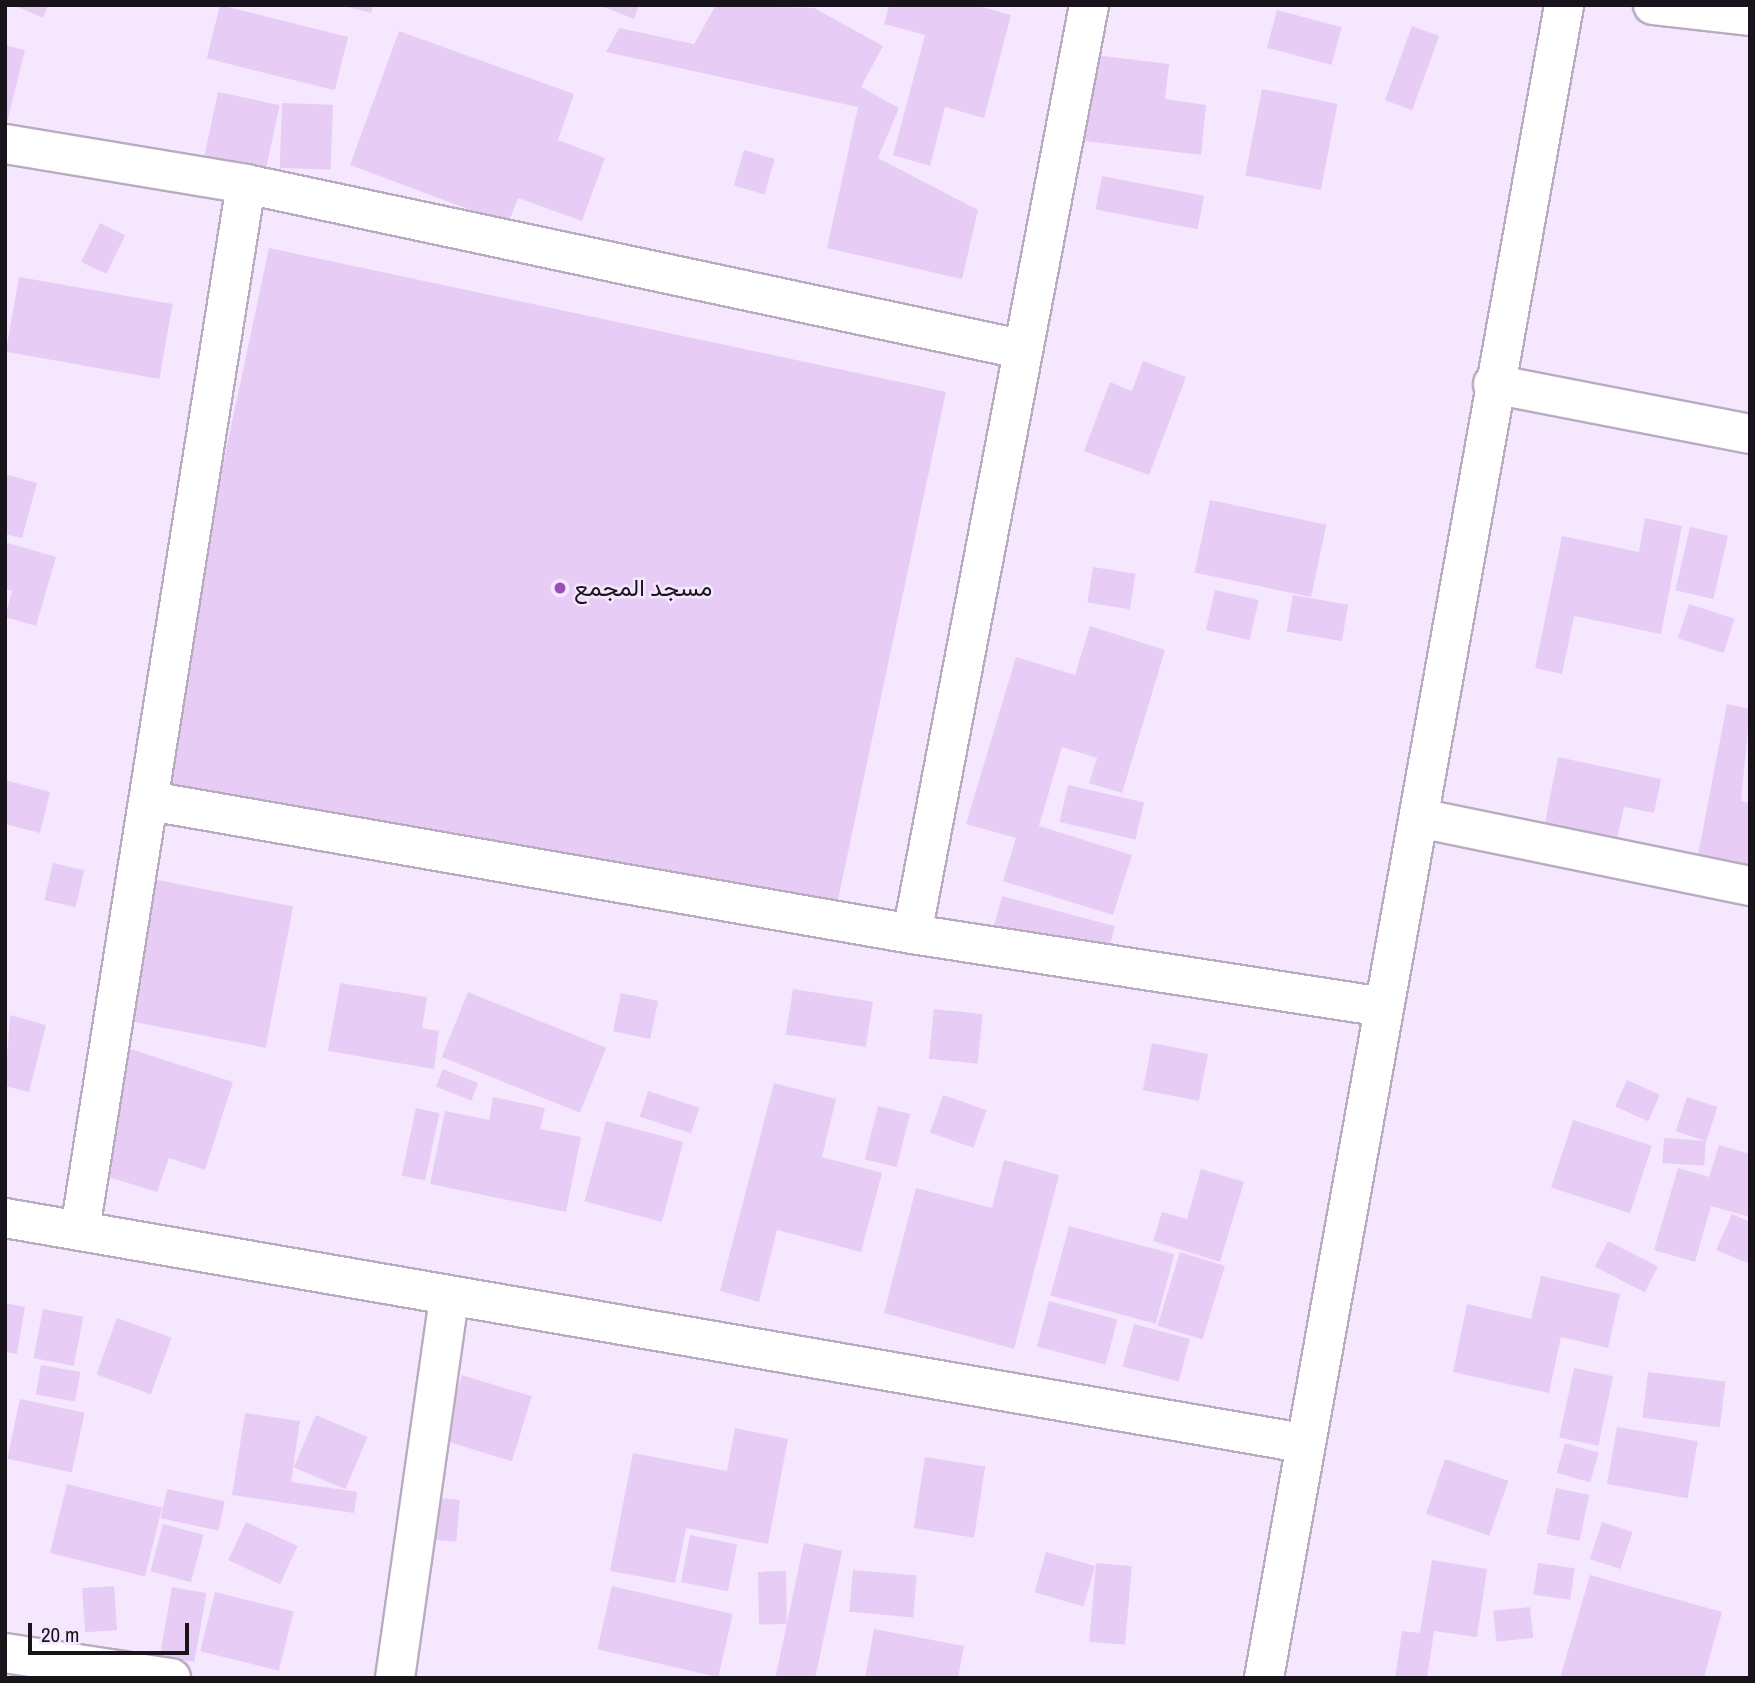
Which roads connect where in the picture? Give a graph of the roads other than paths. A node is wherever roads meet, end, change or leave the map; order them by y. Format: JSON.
{"nodes":[{"id":1,"x":1089,"y":5,"type":"edge"},
{"id":2,"x":1564,"y":5,"type":"edge"},
{"id":3,"x":1653,"y":5,"type":"edge"},
{"id":4,"x":1750,"y":16,"type":"edge"},
{"id":5,"x":5,"y":144,"type":"edge"},
{"id":6,"x":246,"y":184,"type":"junction"},
{"id":7,"x":1020,"y":349,"type":"junction"},
{"id":8,"x":1493,"y":384,"type":"junction"},
{"id":9,"x":1750,"y":434,"type":"edge"},
{"id":10,"x":150,"y":801,"type":"junction"},
{"id":11,"x":1419,"y":818,"type":"junction"},
{"id":12,"x":1750,"y":886,"type":"edge"},
{"id":13,"x":912,"y":934,"type":"junction"},
{"id":14,"x":1382,"y":1007,"type":"junction"},
{"id":15,"x":5,"y":1218,"type":"edge"},
{"id":16,"x":80,"y":1230,"type":"junction"},
{"id":17,"x":450,"y":1297,"type":"junction"},
{"id":18,"x":1302,"y":1443,"type":"junction"},
{"id":19,"x":5,"y":1653,"type":"edge"},
{"id":20,"x":171,"y":1678,"type":"edge"},
{"id":21,"x":395,"y":1678,"type":"edge"},
{"id":22,"x":1264,"y":1678,"type":"edge"}],
"edges":[{"from":1,"to":7,"type":"street"},
{"from":2,"to":8,"type":"street"},
{"from":3,"to":4,"type":"street"},
{"from":5,"to":6,"type":"street"},
{"from":6,"to":7,"type":"street"},
{"from":6,"to":10,"type":"street"},
{"from":7,"to":13,"type":"street"},
{"from":8,"to":9,"type":"street"},
{"from":8,"to":11,"type":"street"},
{"from":10,"to":13,"type":"street"},
{"from":10,"to":16,"type":"street"},
{"from":11,"to":12,"type":"street"},
{"from":11,"to":14,"type":"street"},
{"from":13,"to":14,"type":"street"},
{"from":14,"to":18,"type":"street"},
{"from":15,"to":16,"type":"street"},
{"from":16,"to":17,"type":"street"},
{"from":17,"to":18,"type":"street"},
{"from":17,"to":21,"type":"street"},
{"from":18,"to":22,"type":"street"},
{"from":19,"to":20,"type":"street"}]}
